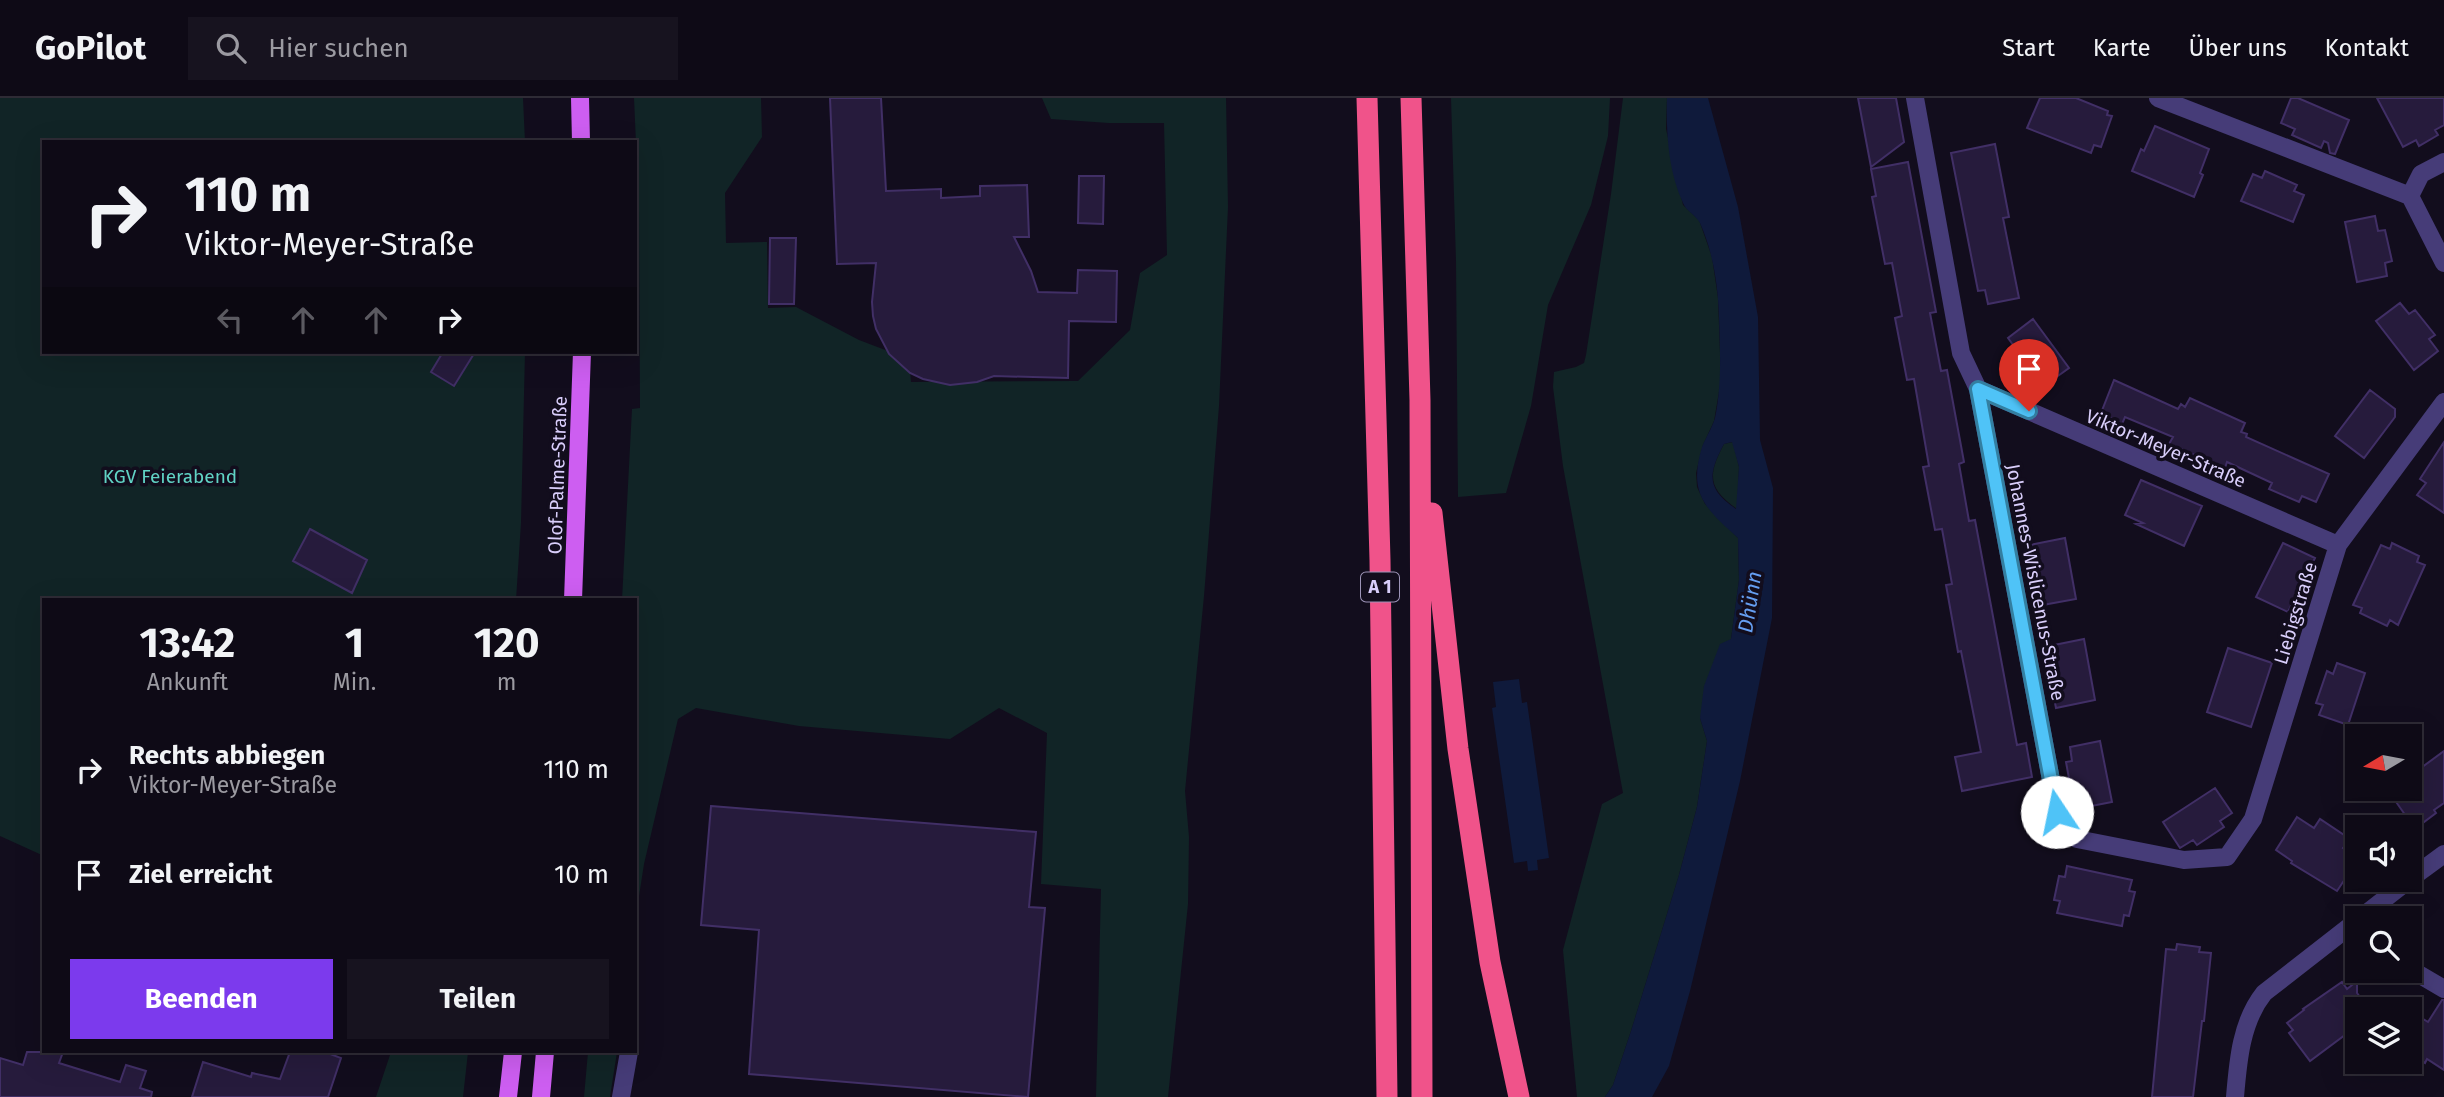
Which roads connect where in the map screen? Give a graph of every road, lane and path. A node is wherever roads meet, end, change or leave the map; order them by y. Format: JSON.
{"nodes":[{"id":1,"x":580,"y":98,"type":"edge"},
{"id":2,"x":1367,"y":98,"type":"edge"},
{"id":3,"x":1411,"y":98,"type":"edge"},
{"id":4,"x":1915,"y":98,"type":"edge"},
{"id":5,"x":2158,"y":98,"type":"edge"},
{"id":6,"x":582,"y":140,"type":"edge"},
{"id":7,"x":2444,"y":162,"type":"edge"},
{"id":8,"x":2410,"y":196,"type":"junction"},
{"id":9,"x":2444,"y":263,"type":"edge"},
{"id":10,"x":582,"y":354,"type":"edge"},
{"id":11,"x":1978,"y":389,"type":"junction"},
{"id":12,"x":1420,"y":400,"type":"junction"},
{"id":13,"x":2444,"y":402,"type":"edge"},
{"id":14,"x":2337,"y":545,"type":"junction"},
{"id":15,"x":573,"y":598,"type":"edge"},
{"id":16,"x":2444,"y":854,"type":"edge"},
{"id":17,"x":2227,"y":857,"type":"joint"},
{"id":18,"x":2422,"y":870,"type":"edge"},
{"id":19,"x":2395,"y":892,"type":"edge"},
{"id":20,"x":2378,"y":906,"type":"edge"},
{"id":21,"x":2345,"y":933,"type":"edge"},
{"id":22,"x":2422,"y":976,"type":"edge"},
{"id":23,"x":2444,"y":989,"type":"edge"},
{"id":24,"x":513,"y":1053,"type":"edge"},
{"id":25,"x":545,"y":1053,"type":"edge"},
{"id":26,"x":629,"y":1053,"type":"edge"},
{"id":27,"x":1387,"y":1087,"type":"edge"},
{"id":28,"x":1422,"y":1087,"type":"edge"},
{"id":29,"x":508,"y":1097,"type":"edge"},
{"id":30,"x":541,"y":1097,"type":"edge"},
{"id":31,"x":621,"y":1097,"type":"edge"},
{"id":32,"x":1519,"y":1097,"type":"edge"},
{"id":33,"x":2235,"y":1097,"type":"edge"}],
"edges":[{"from":1,"to":6,"type":"main road"},
{"from":2,"to":27,"type":"highway","number":"A 1"},
{"from":3,"to":12,"type":"highway","number":"A 1"},
{"from":4,"to":11,"type":"street","name":"Johannes-Wislicenus-Straße"},
{"from":5,"to":8,"type":"street"},
{"from":7,"to":8,"type":"street"},
{"from":8,"to":9,"type":"street"},
{"from":10,"to":15,"type":"main road","name":"Olof-Palme-Straße"},
{"from":11,"to":14,"type":"street","name":"Viktor-Meyer-Straße"},
{"from":11,"to":17,"type":"street","name":"Johannes-Wislicenus-Straße"},
{"from":12,"to":28,"type":"highway","number":"A 1"},
{"from":12,"to":32,"type":"highway"},
{"from":13,"to":14,"type":"street","name":"Liebigstraße"},
{"from":14,"to":17,"type":"street","name":"Liebigstraße"},
{"from":16,"to":18,"type":"street"},
{"from":19,"to":20,"type":"street"},
{"from":21,"to":33,"type":"street"},
{"from":22,"to":23,"type":"street"},
{"from":24,"to":29,"type":"main road"},
{"from":25,"to":30,"type":"main road"},
{"from":26,"to":31,"type":"street"}]}
